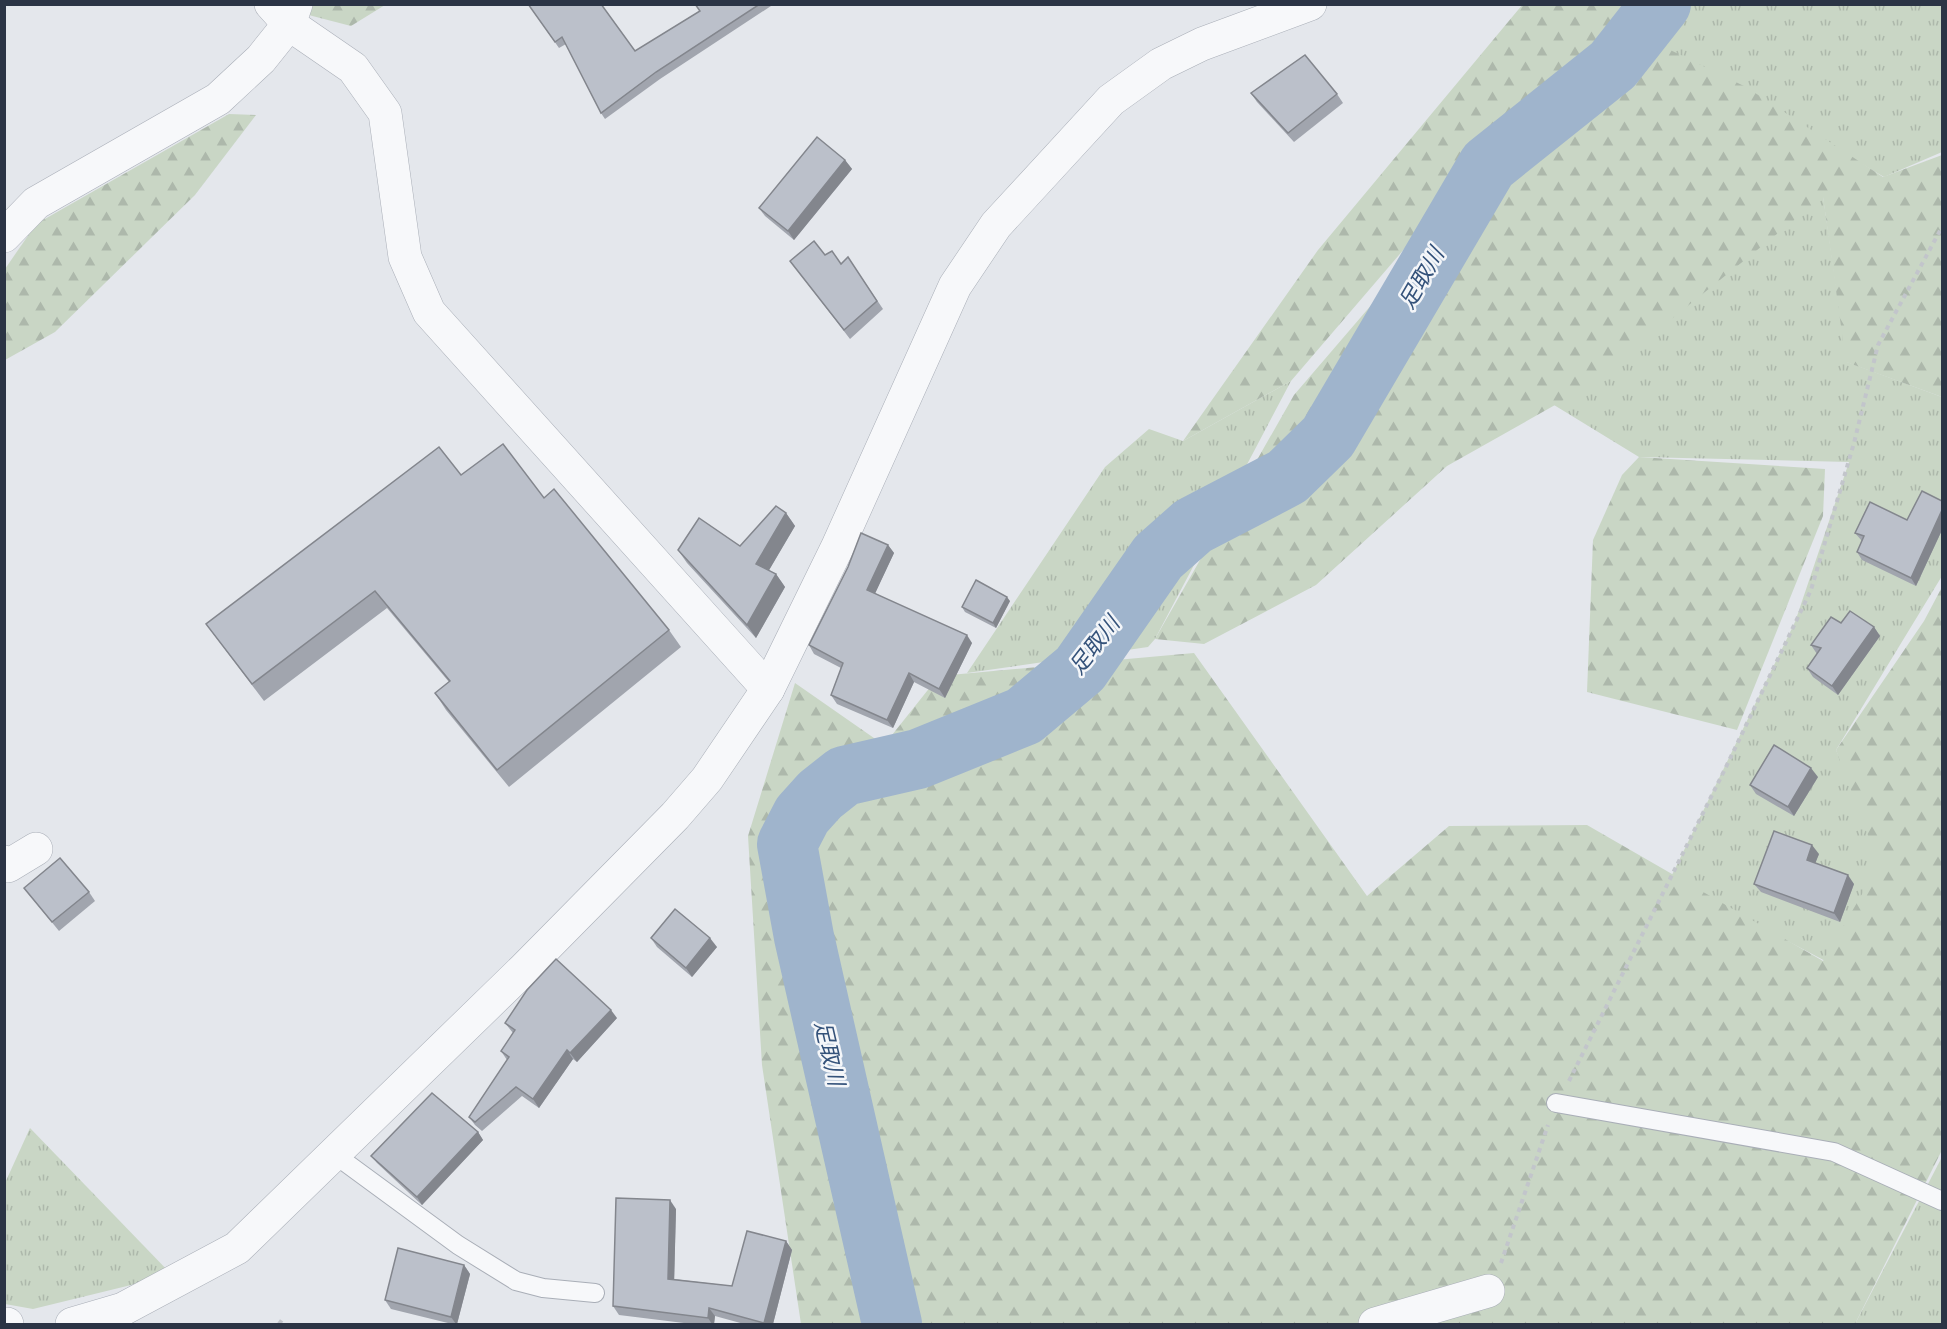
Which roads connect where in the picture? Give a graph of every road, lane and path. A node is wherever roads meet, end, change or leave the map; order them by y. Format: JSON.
{"nodes":[{"id":1,"x":1310,"y":4,"type":"edge"},
{"id":2,"x":285,"y":11,"type":"edge"},
{"id":3,"x":1942,"y":227,"type":"edge"},
{"id":4,"x":4,"y":236,"type":"edge"},
{"id":5,"x":768,"y":689,"type":"junction"},
{"id":6,"x":36,"y":849,"type":"dead end"},
{"id":7,"x":4,"y":862,"type":"edge"},
{"id":8,"x":1556,"y":1102,"type":"junction"},
{"id":9,"x":334,"y":1154,"type":"junction"},
{"id":10,"x":1942,"y":1202,"type":"edge"},
{"id":11,"x":1488,"y":1291,"type":"joint"},
{"id":12,"x":595,"y":1293,"type":"dead end"},
{"id":13,"x":284,"y":1317,"type":"dead end"},
{"id":14,"x":72,"y":1324,"type":"edge"},
{"id":15,"x":279,"y":1324,"type":"edge"},
{"id":16,"x":1375,"y":1324,"type":"edge"}],
"edges":[{"from":1,"to":5,"type":"street"},
{"from":2,"to":4,"type":"street"},
{"from":2,"to":5,"type":"street"},
{"from":3,"to":8,"type":"path"},
{"from":5,"to":9,"type":"street"},
{"from":6,"to":7,"type":"street"},
{"from":8,"to":10,"type":"lane"},
{"from":8,"to":11,"type":"path"},
{"from":9,"to":12,"type":"lane"},
{"from":9,"to":14,"type":"street"},
{"from":11,"to":16,"type":"street"},
{"from":13,"to":15,"type":"path"}]}
